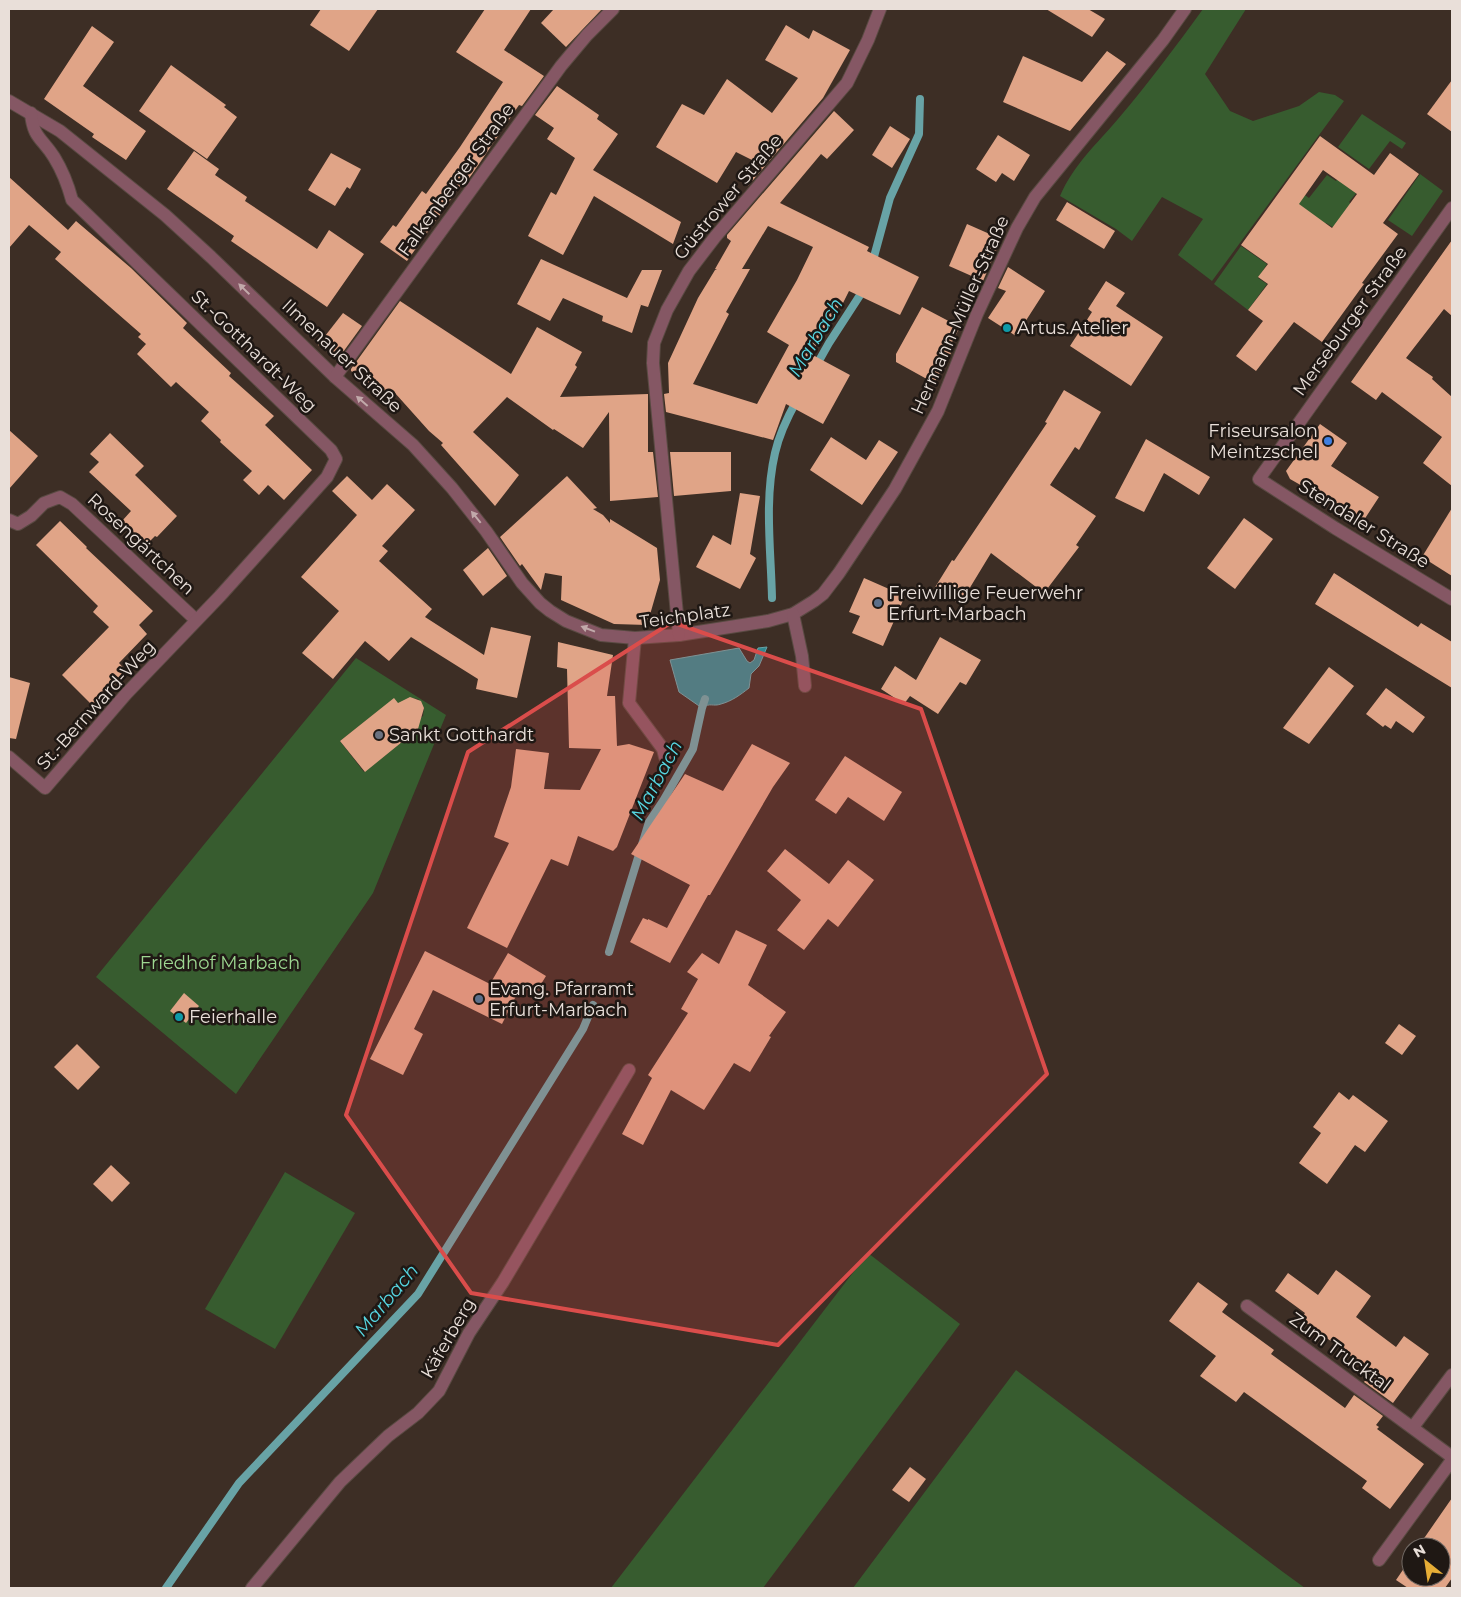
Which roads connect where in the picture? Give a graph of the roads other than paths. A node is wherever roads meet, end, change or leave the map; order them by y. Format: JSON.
{"nodes":[{"id":1,"x":613,"y":9,"type":"edge"},
{"id":2,"x":880,"y":9,"type":"edge"},
{"id":3,"x":1185,"y":9,"type":"edge"},
{"id":4,"x":9,"y":101,"type":"edge"},
{"id":5,"x":31,"y":113,"type":"junction"},
{"id":6,"x":1452,"y":208,"type":"edge"},
{"id":7,"x":335,"y":377,"type":"junction"},
{"id":8,"x":1258,"y":479,"type":"joint"},
{"id":9,"x":9,"y":520,"type":"edge"},
{"id":10,"x":1452,"y":599,"type":"edge"},
{"id":11,"x":206,"y":610,"type":"joint"},
{"id":12,"x":793,"y":614,"type":"junction"},
{"id":13,"x":196,"y":620,"type":"junction"},
{"id":14,"x":679,"y":634,"type":"junction"},
{"id":15,"x":635,"y":638,"type":"junction"},
{"id":16,"x":805,"y":686,"type":"dead end"},
{"id":17,"x":665,"y":756,"type":"dead end"},
{"id":18,"x":9,"y":757,"type":"edge"},
{"id":19,"x":629,"y":1070,"type":"dead end"},
{"id":20,"x":1247,"y":1306,"type":"dead end"},
{"id":21,"x":1452,"y":1375,"type":"edge"},
{"id":22,"x":1413,"y":1426,"type":"junction"},
{"id":23,"x":1452,"y":1458,"type":"edge"},
{"id":24,"x":1379,"y":1560,"type":"dead end"},
{"id":25,"x":252,"y":1588,"type":"edge"}],
"edges":[{"from":1,"to":7,"type":"street","name":"Falkenberger Straße"},
{"from":2,"to":14,"type":"street","name":"Güstrower Straße"},
{"from":3,"to":12,"type":"street","name":"Hermann-Müller-Straße"},
{"from":4,"to":5,"type":"street","name":"Ilmenauer Straße"},
{"from":7,"to":5,"type":"street","name":"Ilmenauer Straße","one_way":true},
{"from":5,"to":11,"type":"street","name":"St.-Gotthardt-Weg"},
{"from":6,"to":8,"type":"street","name":"Merseburger Straße"},
{"from":15,"to":7,"type":"street","name":"Ilmenauer Straße","one_way":true},
{"from":8,"to":10,"type":"street","name":"Stendaler Straße"},
{"from":9,"to":13,"type":"street","name":"Rosengärtchen"},
{"from":11,"to":13,"type":"street","name":"St.-Bernward-Weg"},
{"from":12,"to":14,"type":"street","name":"Teichplatz"},
{"from":12,"to":16,"type":"street"},
{"from":13,"to":18,"type":"street","name":"St.-Bernward-Weg"},
{"from":14,"to":15,"type":"street","name":"Teichplatz"},
{"from":15,"to":17,"type":"street","name":"Teichplatz"},
{"from":19,"to":25,"type":"street","name":"Käferberg"},
{"from":20,"to":22,"type":"street","name":"Zum Trucktal"},
{"from":21,"to":22,"type":"street"},
{"from":22,"to":23,"type":"street","name":"Zum Trucktal"},
{"from":23,"to":24,"type":"street","name":"Zum Trucktal"}]}
